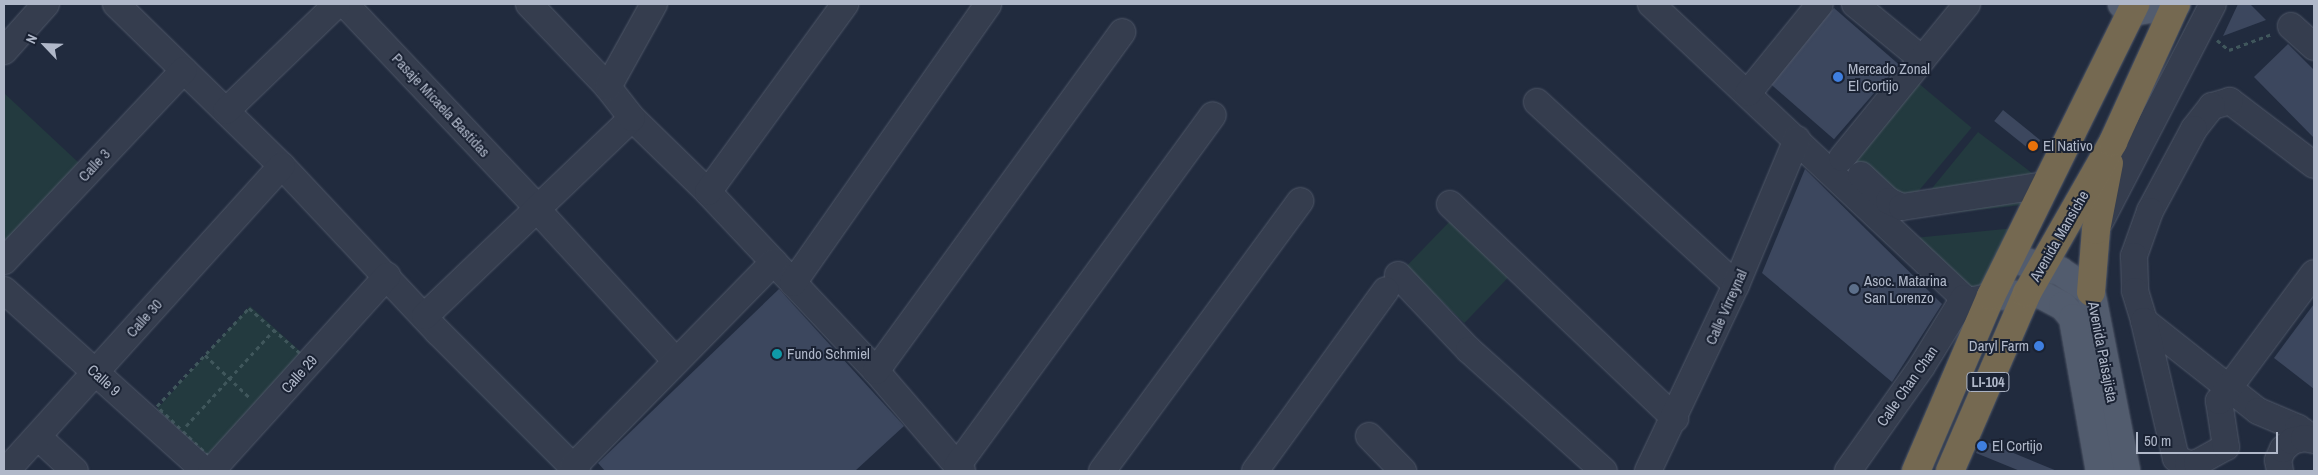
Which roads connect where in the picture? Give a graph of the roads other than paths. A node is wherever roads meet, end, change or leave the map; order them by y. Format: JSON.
{"nodes":[{"id":1,"x":46,"y":4,"type":"edge"},
{"id":2,"x":116,"y":4,"type":"edge"},
{"id":3,"x":337,"y":4,"type":"edge"},
{"id":4,"x":345,"y":4,"type":"edge"},
{"id":5,"x":529,"y":4,"type":"edge"},
{"id":6,"x":654,"y":4,"type":"edge"},
{"id":7,"x":845,"y":4,"type":"edge"},
{"id":8,"x":988,"y":4,"type":"edge"},
{"id":9,"x":1651,"y":4,"type":"edge"},
{"id":10,"x":1672,"y":4,"type":"edge"},
{"id":11,"x":1820,"y":4,"type":"edge"},
{"id":12,"x":1856,"y":4,"type":"edge"},
{"id":13,"x":1967,"y":4,"type":"edge"},
{"id":14,"x":2176,"y":4,"type":"edge"},
{"id":15,"x":2130,"y":7,"type":"edge"},
{"id":16,"x":2207,"y":15,"type":"edge"},
{"id":17,"x":2291,"y":26,"type":"road end"},
{"id":18,"x":1122,"y":32,"type":"dead end"},
{"id":19,"x":2314,"y":47,"type":"edge"},
{"id":20,"x":4,"y":51,"type":"edge"},
{"id":21,"x":1922,"y":59,"type":"junction"},
{"id":22,"x":184,"y":70,"type":"junction"},
{"id":23,"x":608,"y":87,"type":"junction"},
{"id":24,"x":1753,"y":87,"type":"junction"},
{"id":25,"x":1537,"y":102,"type":"dead end"},
{"id":26,"x":226,"y":111,"type":"junction"},
{"id":27,"x":1213,"y":115,"type":"dead end"},
{"id":28,"x":632,"y":118,"type":"junction"},
{"id":29,"x":1797,"y":139,"type":"junction"},
{"id":30,"x":2113,"y":142,"type":"junction"},
{"id":31,"x":1842,"y":158,"type":"junction"},
{"id":32,"x":2314,"y":165,"type":"edge"},
{"id":33,"x":282,"y":166,"type":"junction"},
{"id":34,"x":2046,"y":185,"type":"junction"},
{"id":35,"x":708,"y":192,"type":"junction"},
{"id":36,"x":1300,"y":201,"type":"dead end"},
{"id":37,"x":1450,"y":204,"type":"dead end"},
{"id":38,"x":540,"y":211,"type":"junction"},
{"id":39,"x":2096,"y":230,"type":"junction"},
{"id":40,"x":2010,"y":258,"type":"junction"},
{"id":41,"x":4,"y":260,"type":"edge"},
{"id":42,"x":774,"y":262,"type":"junction"},
{"id":43,"x":2042,"y":266,"type":"junction"},
{"id":44,"x":2314,"y":273,"type":"edge"},
{"id":45,"x":387,"y":276,"type":"junction"},
{"id":46,"x":793,"y":283,"type":"junction"},
{"id":47,"x":1736,"y":285,"type":"junction"},
{"id":48,"x":4,"y":290,"type":"edge"},
{"id":49,"x":2091,"y":292,"type":"junction"},
{"id":50,"x":2027,"y":293,"type":"junction"},
{"id":51,"x":1992,"y":296,"type":"junction"},
{"id":52,"x":1964,"y":298,"type":"junction"},
{"id":53,"x":425,"y":316,"type":"junction"},
{"id":54,"x":2144,"y":321,"type":"junction"},
{"id":55,"x":676,"y":361,"type":"junction"},
{"id":56,"x":876,"y":371,"type":"junction"},
{"id":57,"x":95,"y":372,"type":"junction"},
{"id":58,"x":2229,"y":388,"type":"junction"},
{"id":59,"x":2258,"y":410,"type":"junction"},
{"id":60,"x":1675,"y":418,"type":"junction"},
{"id":61,"x":1369,"y":436,"type":"dead end"},
{"id":62,"x":38,"y":437,"type":"junction"},
{"id":63,"x":2314,"y":440,"type":"edge"},
{"id":64,"x":2276,"y":463,"type":"edge"},
{"id":65,"x":959,"y":468,"type":"edge"},
{"id":66,"x":575,"y":469,"type":"edge"},
{"id":67,"x":6,"y":471,"type":"edge"},
{"id":68,"x":75,"y":471,"type":"edge"},
{"id":69,"x":205,"y":471,"type":"edge"},
{"id":70,"x":211,"y":471,"type":"edge"},
{"id":71,"x":1102,"y":471,"type":"edge"},
{"id":72,"x":1255,"y":471,"type":"edge"},
{"id":73,"x":1403,"y":471,"type":"edge"},
{"id":74,"x":1604,"y":471,"type":"edge"},
{"id":75,"x":1648,"y":471,"type":"edge"},
{"id":76,"x":1848,"y":471,"type":"edge"},
{"id":77,"x":1916,"y":471,"type":"edge"},
{"id":78,"x":1950,"y":471,"type":"edge"},
{"id":79,"x":2100,"y":471,"type":"edge"},
{"id":80,"x":2126,"y":471,"type":"edge"}],
"edges":[{"from":1,"to":20,"type":"street"},
{"from":2,"to":22,"type":"street"},
{"from":3,"to":26,"type":"street"},
{"from":4,"to":38,"type":"street","name":"Pasaje Micaela Bastidas"},
{"from":5,"to":23,"type":"street"},
{"from":6,"to":23,"type":"street"},
{"from":7,"to":35,"type":"street"},
{"from":8,"to":46,"type":"street"},
{"from":9,"to":24,"type":"street"},
{"from":10,"to":24,"type":"street"},
{"from":11,"to":24,"type":"street"},
{"from":12,"to":21,"type":"street"},
{"from":13,"to":21,"type":"street"},
{"from":14,"to":15,"type":"main road"},
{"from":14,"to":30,"type":"highway","name":"Avenida Mansiche","number":"LI-104"},
{"from":15,"to":34,"type":"highway","name":"Avenida Mansiche","number":"LI-104"},
{"from":16,"to":39,"type":"street"},
{"from":17,"to":19,"type":"street"},
{"from":18,"to":56,"type":"street"},
{"from":21,"to":31,"type":"street"},
{"from":22,"to":26,"type":"street"},
{"from":22,"to":41,"type":"street","name":"Calle 3"},
{"from":23,"to":28,"type":"street"},
{"from":24,"to":29,"type":"street"},
{"from":24,"to":31,"type":"street"},
{"from":25,"to":47,"type":"street"},
{"from":26,"to":33,"type":"street"},
{"from":27,"to":65,"type":"street"},
{"from":28,"to":35,"type":"street"},
{"from":28,"to":38,"type":"street"},
{"from":29,"to":47,"type":"street","name":"Calle Virreynal"},
{"from":29,"to":52,"type":"street"},
{"from":30,"to":39,"type":"highway"},
{"from":30,"to":43,"type":"highway","name":"Avenida Mansiche","number":"LI-104"},
{"from":31,"to":34,"type":"street"},
{"from":32,"to":54,"type":"street"},
{"from":33,"to":45,"type":"street"},
{"from":33,"to":57,"type":"street","name":"Calle 30"},
{"from":34,"to":40,"type":"highway","name":"Avenida Mansiche","number":"LI-104"},
{"from":35,"to":42,"type":"street"},
{"from":36,"to":71,"type":"street"},
{"from":37,"to":60,"type":"street"},
{"from":38,"to":53,"type":"street"},
{"from":38,"to":55,"type":"street","name":"Pasaje Micaela Bastidas"},
{"from":39,"to":49,"type":"highway"},
{"from":40,"to":43,"type":"main road","name":"Avenida Paisajista"},
{"from":40,"to":51,"type":"highway","name":"Avenida Mansiche","number":"LI-104"},
{"from":42,"to":46,"type":"street"},
{"from":42,"to":55,"type":"street"},
{"from":43,"to":49,"type":"main road","name":"Avenida Paisajista"},
{"from":43,"to":50,"type":"highway","name":"Avenida Mansiche","number":"LI-104"},
{"from":44,"to":58,"type":"street"},
{"from":45,"to":53,"type":"street"},
{"from":45,"to":70,"type":"street","name":"Calle 29"},
{"from":46,"to":56,"type":"street"},
{"from":47,"to":60,"type":"street","name":"Calle Virreynal"},
{"from":48,"to":57,"type":"street","name":"Calle 9"},
{"from":49,"to":80,"type":"main road","name":"Avenida Paisajista"},
{"from":50,"to":51,"type":"main road","name":"Avenida Paisajista"},
{"from":50,"to":78,"type":"highway","name":"Avenida Mansiche","number":"LI-104"},
{"from":50,"to":79,"type":"main road","name":"Avenida Paisajista"},
{"from":51,"to":52,"type":"street"},
{"from":51,"to":77,"type":"highway","name":"Avenida Mansiche","number":"LI-104"},
{"from":52,"to":76,"type":"street","name":"Calle Chan Chan"},
{"from":53,"to":66,"type":"street"},
{"from":54,"to":58,"type":"street"},
{"from":54,"to":58,"type":"street"},
{"from":55,"to":66,"type":"street"},
{"from":56,"to":65,"type":"street"},
{"from":57,"to":62,"type":"street","name":"Calle 30"},
{"from":57,"to":69,"type":"street","name":"Calle 9"},
{"from":58,"to":59,"type":"street"},
{"from":59,"to":63,"type":"street"},
{"from":59,"to":64,"type":"street"},
{"from":60,"to":75,"type":"street","name":"Calle Virreynal"},
{"from":61,"to":73,"type":"street"},
{"from":62,"to":67,"type":"street","name":"Calle 30"},
{"from":62,"to":68,"type":"street"},
{"from":63,"to":64,"type":"street"},
{"from":72,"to":74,"type":"street"}]}
